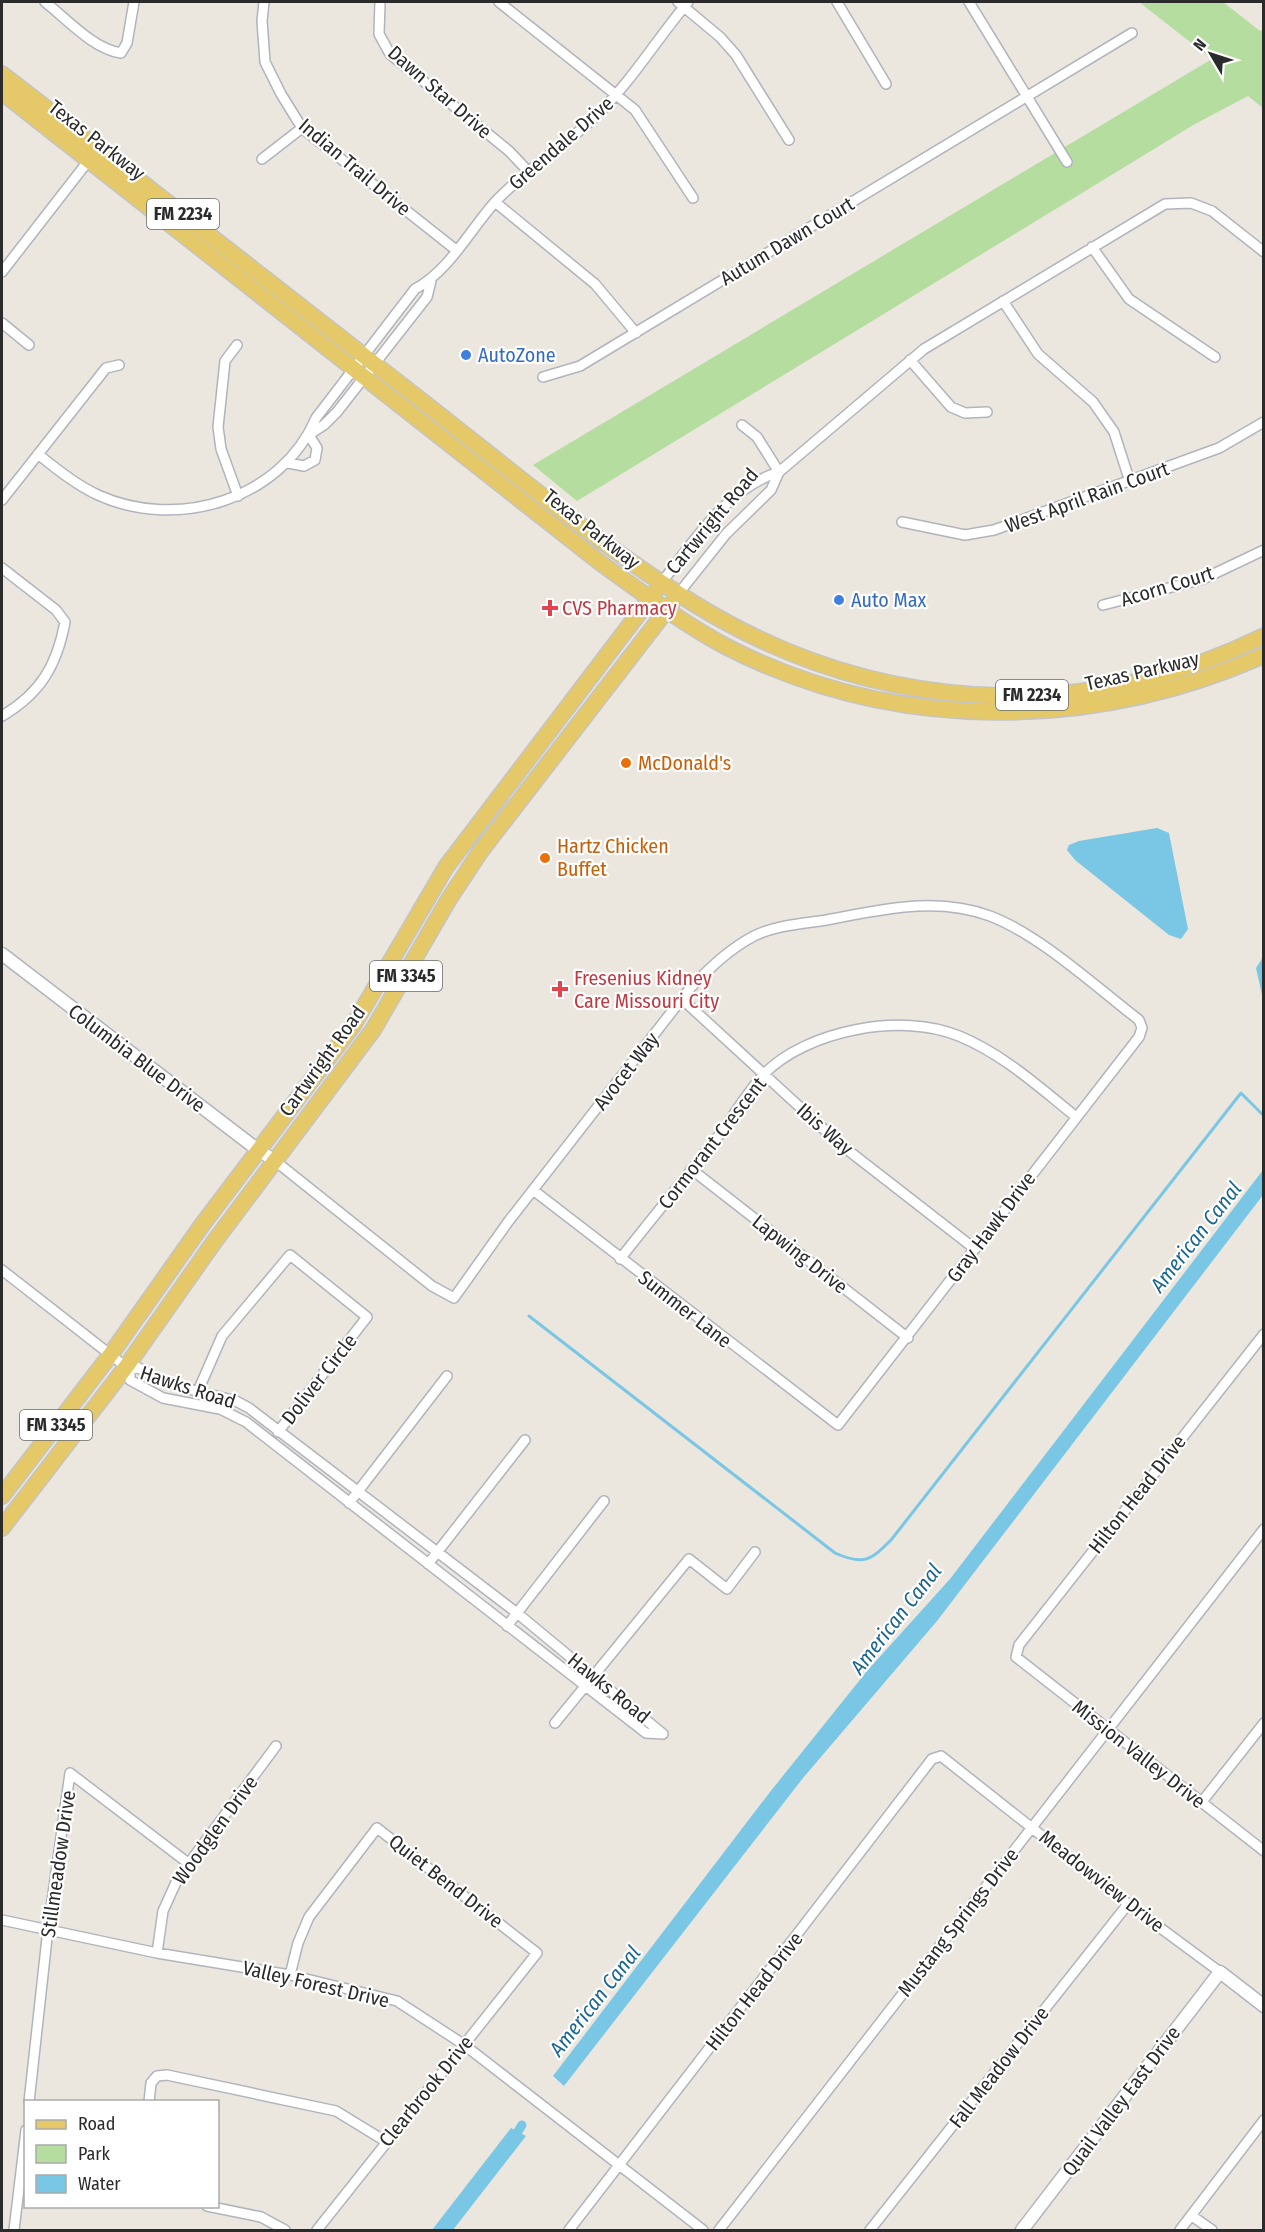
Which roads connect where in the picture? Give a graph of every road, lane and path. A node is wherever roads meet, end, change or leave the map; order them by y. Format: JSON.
{"nodes":[{"id":1,"x":45,"y":2,"type":"edge"},
{"id":2,"x":134,"y":2,"type":"edge"},
{"id":3,"x":264,"y":2,"type":"edge"},
{"id":4,"x":380,"y":2,"type":"edge"},
{"id":5,"x":499,"y":2,"type":"edge"},
{"id":6,"x":837,"y":2,"type":"edge"},
{"id":7,"x":969,"y":2,"type":"edge"},
{"id":8,"x":683,"y":3,"type":"edge"},
{"id":9,"x":1132,"y":33,"type":"dead end"},
{"id":10,"x":2,"y":74,"type":"edge"},
{"id":11,"x":886,"y":84,"type":"dead end"},
{"id":12,"x":2,"y":92,"type":"edge"},
{"id":13,"x":617,"y":93,"type":"junction"},
{"id":14,"x":1027,"y":95,"type":"junction"},
{"id":15,"x":302,"y":128,"type":"junction"},
{"id":16,"x":789,"y":140,"type":"dead end"},
{"id":17,"x":262,"y":159,"type":"dead end"},
{"id":18,"x":89,"y":160,"type":"junction"},
{"id":19,"x":1067,"y":162,"type":"dead end"},
{"id":20,"x":527,"y":170,"type":"junction"},
{"id":21,"x":693,"y":198,"type":"dead end"},
{"id":22,"x":495,"y":202,"type":"junction"},
{"id":23,"x":1092,"y":247,"type":"junction"},
{"id":24,"x":1262,"y":248,"type":"edge"},
{"id":25,"x":456,"y":250,"type":"junction"},
{"id":26,"x":2,"y":272,"type":"edge"},
{"id":27,"x":430,"y":280,"type":"junction"},
{"id":28,"x":1003,"y":301,"type":"junction"},
{"id":29,"x":2,"y":323,"type":"edge"},
{"id":30,"x":636,"y":333,"type":"junction"},
{"id":31,"x":29,"y":345,"type":"dead end"},
{"id":32,"x":237,"y":345,"type":"dead end"},
{"id":33,"x":1215,"y":357,"type":"dead end"},
{"id":34,"x":910,"y":360,"type":"junction"},
{"id":35,"x":119,"y":365,"type":"dead end"},
{"id":36,"x":364,"y":365,"type":"junction"},
{"id":37,"x":543,"y":377,"type":"dead end"},
{"id":38,"x":987,"y":412,"type":"dead end"},
{"id":39,"x":742,"y":425,"type":"dead end"},
{"id":40,"x":1263,"y":425,"type":"edge"},
{"id":41,"x":309,"y":435,"type":"junction"},
{"id":42,"x":38,"y":454,"type":"junction"},
{"id":43,"x":288,"y":463,"type":"junction"},
{"id":44,"x":779,"y":472,"type":"junction"},
{"id":45,"x":1130,"y":482,"type":"junction"},
{"id":46,"x":238,"y":496,"type":"junction"},
{"id":47,"x":2,"y":500,"type":"edge"},
{"id":48,"x":902,"y":522,"type":"dead end"},
{"id":49,"x":1263,"y":550,"type":"edge"},
{"id":50,"x":2,"y":568,"type":"edge"},
{"id":51,"x":663,"y":582,"type":"junction"},
{"id":52,"x":679,"y":593,"type":"junction"},
{"id":53,"x":650,"y":599,"type":"junction"},
{"id":54,"x":1102,"y":605,"type":"dead end"},
{"id":55,"x":666,"y":610,"type":"junction"},
{"id":56,"x":1263,"y":636,"type":"edge"},
{"id":57,"x":1263,"y":655,"type":"edge"},
{"id":58,"x":2,"y":716,"type":"edge"},
{"id":59,"x":535,"y":749,"type":"junction"},
{"id":60,"x":551,"y":760,"type":"junction"},
{"id":61,"x":465,"y":842,"type":"junction"},
{"id":62,"x":480,"y":852,"type":"junction"},
{"id":63,"x":2,"y":954,"type":"edge"},
{"id":64,"x":381,"y":982,"type":"junction"},
{"id":65,"x":398,"y":991,"type":"junction"},
{"id":66,"x":682,"y":999,"type":"junction"},
{"id":67,"x":1142,"y":1028,"type":"joint"},
{"id":68,"x":764,"y":1075,"type":"junction"},
{"id":69,"x":1076,"y":1116,"type":"junction"},
{"id":70,"x":258,"y":1150,"type":"junction"},
{"id":71,"x":274,"y":1160,"type":"junction"},
{"id":72,"x":692,"y":1169,"type":"junction"},
{"id":73,"x":534,"y":1190,"type":"junction"},
{"id":74,"x":975,"y":1249,"type":"junction"},
{"id":75,"x":620,"y":1258,"type":"junction"},
{"id":76,"x":2,"y":1270,"type":"edge"},
{"id":77,"x":1263,"y":1334,"type":"edge"},
{"id":78,"x":908,"y":1338,"type":"junction"},
{"id":79,"x":111,"y":1354,"type":"junction"},
{"id":80,"x":128,"y":1369,"type":"junction"},
{"id":81,"x":447,"y":1376,"type":"dead end"},
{"id":82,"x":198,"y":1391,"type":"junction"},
{"id":83,"x":838,"y":1425,"type":"joint"},
{"id":84,"x":280,"y":1430,"type":"junction"},
{"id":85,"x":525,"y":1440,"type":"dead end"},
{"id":86,"x":270,"y":1441,"type":"junction"},
{"id":87,"x":359,"y":1490,"type":"junction"},
{"id":88,"x":2,"y":1496,"type":"edge"},
{"id":89,"x":604,"y":1501,"type":"dead end"},
{"id":90,"x":349,"y":1503,"type":"junction"},
{"id":91,"x":2,"y":1528,"type":"edge"},
{"id":92,"x":1263,"y":1528,"type":"edge"},
{"id":93,"x":438,"y":1552,"type":"junction"},
{"id":94,"x":756,"y":1552,"type":"dead end"},
{"id":95,"x":428,"y":1564,"type":"junction"},
{"id":96,"x":516,"y":1613,"type":"junction"},
{"id":97,"x":507,"y":1626,"type":"junction"},
{"id":98,"x":1016,"y":1657,"type":"joint"},
{"id":99,"x":593,"y":1674,"type":"junction"},
{"id":100,"x":584,"y":1686,"type":"junction"},
{"id":101,"x":555,"y":1723,"type":"dead end"},
{"id":102,"x":1263,"y":1723,"type":"edge"},
{"id":103,"x":1107,"y":1729,"type":"junction"},
{"id":104,"x":276,"y":1746,"type":"dead end"},
{"id":105,"x":941,"y":1756,"type":"joint"},
{"id":106,"x":1202,"y":1803,"type":"junction"},
{"id":107,"x":1032,"y":1826,"type":"junction"},
{"id":108,"x":1263,"y":1851,"type":"edge"},
{"id":109,"x":188,"y":1863,"type":"junction"},
{"id":110,"x":1128,"y":1904,"type":"junction"},
{"id":111,"x":2,"y":1920,"type":"edge"},
{"id":112,"x":48,"y":1929,"type":"junction"},
{"id":113,"x":157,"y":1953,"type":"junction"},
{"id":114,"x":537,"y":1953,"type":"joint"},
{"id":115,"x":1220,"y":1972,"type":"junction"},
{"id":116,"x":290,"y":1975,"type":"junction"},
{"id":117,"x":1263,"y":2006,"type":"edge"},
{"id":118,"x":463,"y":2044,"type":"junction"},
{"id":119,"x":29,"y":2100,"type":"edge"},
{"id":120,"x":149,"y":2100,"type":"edge"},
{"id":121,"x":1263,"y":2120,"type":"edge"},
{"id":122,"x":385,"y":2141,"type":"junction"},
{"id":123,"x":24,"y":2147,"type":"edge"},
{"id":124,"x":620,"y":2165,"type":"junction"},
{"id":125,"x":217,"y":2208,"type":"edge"},
{"id":126,"x":1192,"y":2216,"type":"junction"},
{"id":127,"x":14,"y":2230,"type":"edge"},
{"id":128,"x":285,"y":2230,"type":"edge"},
{"id":129,"x":317,"y":2230,"type":"edge"},
{"id":130,"x":569,"y":2230,"type":"edge"},
{"id":131,"x":703,"y":2230,"type":"edge"},
{"id":132,"x":719,"y":2230,"type":"edge"},
{"id":133,"x":870,"y":2230,"type":"edge"},
{"id":134,"x":1022,"y":2230,"type":"edge"},
{"id":135,"x":1180,"y":2230,"type":"edge"},
{"id":136,"x":1212,"y":2230,"type":"edge"}],
"edges":[{"from":1,"to":2,"type":"street"},
{"from":3,"to":15,"type":"street","name":"Indian Trail Drive"},
{"from":4,"to":20,"type":"street","name":"Dawn Star Drive"},
{"from":5,"to":13,"type":"street"},
{"from":6,"to":11,"type":"street"},
{"from":7,"to":14,"type":"street"},
{"from":8,"to":13,"type":"street","name":"Greendale Drive"},
{"from":8,"to":16,"type":"street"},
{"from":9,"to":14,"type":"street","name":"Autum Dawn Court"},
{"from":10,"to":36,"type":"main road","name":"Texas Parkway","number":"FM 2234"},
{"from":12,"to":18,"type":"main road","name":"Texas Parkway","number":"FM 2234"},
{"from":13,"to":20,"type":"street","name":"Greendale Drive"},
{"from":13,"to":21,"type":"street"},
{"from":14,"to":19,"type":"street"},
{"from":14,"to":30,"type":"street","name":"Autum Dawn Court"},
{"from":15,"to":17,"type":"street"},
{"from":15,"to":25,"type":"street","name":"Indian Trail Drive"},
{"from":18,"to":26,"type":"street"},
{"from":18,"to":36,"type":"main road","name":"Texas Parkway","number":"FM 2234"},
{"from":20,"to":22,"type":"street","name":"Greendale Drive"},
{"from":22,"to":25,"type":"street","name":"Greendale Drive"},
{"from":22,"to":30,"type":"street"},
{"from":23,"to":24,"type":"street","name":"Cartwright Road"},
{"from":23,"to":28,"type":"street","name":"Cartwright Road"},
{"from":23,"to":33,"type":"street"},
{"from":25,"to":27,"type":"street","name":"Greendale Drive"},
{"from":27,"to":36,"type":"street","name":"Greendale Drive"},
{"from":27,"to":36,"type":"street","name":"Greendale Drive"},
{"from":28,"to":34,"type":"street","name":"Cartwright Road"},
{"from":28,"to":45,"type":"street"},
{"from":29,"to":31,"type":"street"},
{"from":30,"to":37,"type":"street","name":"Autum Dawn Court"},
{"from":32,"to":46,"type":"street"},
{"from":34,"to":38,"type":"street"},
{"from":34,"to":44,"type":"street","name":"Cartwright Road"},
{"from":35,"to":42,"type":"street"},
{"from":36,"to":41,"type":"street"},
{"from":36,"to":41,"type":"street"},
{"from":36,"to":51,"type":"main road","name":"Texas Parkway","number":"FM 2234"},
{"from":36,"to":53,"type":"main road","name":"Texas Parkway","number":"FM 2234"},
{"from":39,"to":44,"type":"street"},
{"from":40,"to":45,"type":"street","name":"West April Rain Court"},
{"from":41,"to":43,"type":"street"},
{"from":41,"to":43,"type":"street"},
{"from":42,"to":46,"type":"street"},
{"from":42,"to":47,"type":"street"},
{"from":43,"to":46,"type":"street"},
{"from":44,"to":51,"type":"street","name":"Cartwright Road"},
{"from":44,"to":52,"type":"street","name":"Cartwright Road"},
{"from":45,"to":48,"type":"street","name":"West April Rain Court"},
{"from":49,"to":54,"type":"street","name":"Acorn Court"},
{"from":50,"to":58,"type":"street"},
{"from":51,"to":52,"type":"main road","name":"Texas Parkway","number":"FM 2234"},
{"from":51,"to":53,"type":"main road","name":"Cartwright Road"},
{"from":52,"to":55,"type":"main road","name":"Cartwright Road"},
{"from":52,"to":56,"type":"main road","name":"Texas Parkway","number":"FM 2234"},
{"from":53,"to":55,"type":"main road","name":"Texas Parkway","number":"FM 2234"},
{"from":53,"to":59,"type":"main road","name":"Cartwright Road","number":"FM 3345"},
{"from":55,"to":57,"type":"main road","name":"Texas Parkway","number":"FM 2234"},
{"from":55,"to":60,"type":"main road","name":"Cartwright Road","number":"FM 3345"},
{"from":59,"to":60,"type":"main road"},
{"from":59,"to":61,"type":"main road","name":"Cartwright Road","number":"FM 3345"},
{"from":60,"to":62,"type":"main road","name":"Cartwright Road","number":"FM 3345"},
{"from":61,"to":62,"type":"main road"},
{"from":61,"to":64,"type":"main road","name":"Cartwright Road","number":"FM 3345"},
{"from":62,"to":65,"type":"main road","name":"Cartwright Road","number":"FM 3345"},
{"from":63,"to":70,"type":"street","name":"Columbia Blue Drive"},
{"from":64,"to":65,"type":"main road"},
{"from":64,"to":70,"type":"main road","name":"Cartwright Road","number":"FM 3345"},
{"from":65,"to":71,"type":"main road","name":"Cartwright Road","number":"FM 3345"},
{"from":66,"to":67,"type":"street","name":"Avocet Way"},
{"from":66,"to":68,"type":"street","name":"Ibis Way"},
{"from":66,"to":73,"type":"street","name":"Avocet Way"},
{"from":67,"to":69,"type":"street","name":"Gray Hawk Drive"},
{"from":68,"to":69,"type":"street","name":"Cormorant Crescent"},
{"from":68,"to":72,"type":"street","name":"Cormorant Crescent"},
{"from":68,"to":74,"type":"street","name":"Ibis Way"},
{"from":69,"to":74,"type":"street","name":"Gray Hawk Drive"},
{"from":70,"to":71,"type":"street","name":"Columbia Blue Drive"},
{"from":70,"to":79,"type":"main road","name":"Cartwright Road","number":"FM 3345"},
{"from":71,"to":73,"type":"street","name":"Avocet Way"},
{"from":71,"to":80,"type":"main road","name":"Cartwright Road","number":"FM 3345"},
{"from":72,"to":75,"type":"street","name":"Cormorant Crescent"},
{"from":72,"to":78,"type":"street","name":"Lapwing Drive"},
{"from":73,"to":75,"type":"street","name":"Summer Lane"},
{"from":74,"to":78,"type":"street","name":"Gray Hawk Drive"},
{"from":75,"to":83,"type":"street","name":"Summer Lane"},
{"from":76,"to":79,"type":"street","name":"Hawks Road"},
{"from":77,"to":98,"type":"street","name":"Hilton Head Drive"},
{"from":78,"to":83,"type":"street","name":"Gray Hawk Drive"},
{"from":79,"to":80,"type":"street","name":"Hawks Road"},
{"from":79,"to":88,"type":"main road","name":"Cartwright Road","number":"FM 3345"},
{"from":80,"to":82,"type":"street","name":"Hawks Road"},
{"from":80,"to":86,"type":"street","name":"Hawks Road"},
{"from":80,"to":91,"type":"main road","name":"Cartwright Road","number":"FM 3345"},
{"from":81,"to":87,"type":"street"},
{"from":82,"to":84,"type":"street","name":"Hawks Road"},
{"from":82,"to":84,"type":"street","name":"Doliver Circle"},
{"from":84,"to":86,"type":"street","name":"Doliver Circle"},
{"from":84,"to":87,"type":"street","name":"Hawks Road"},
{"from":85,"to":93,"type":"street"},
{"from":86,"to":90,"type":"street","name":"Hawks Road"},
{"from":87,"to":90,"type":"street"},
{"from":87,"to":93,"type":"street","name":"Hawks Road"},
{"from":89,"to":96,"type":"street"},
{"from":90,"to":95,"type":"street","name":"Hawks Road"},
{"from":92,"to":103,"type":"street","name":"Mustang Springs Drive"},
{"from":93,"to":95,"type":"street"},
{"from":93,"to":96,"type":"street","name":"Hawks Road"},
{"from":94,"to":99,"type":"street"},
{"from":95,"to":97,"type":"street","name":"Hawks Road"},
{"from":96,"to":97,"type":"street"},
{"from":96,"to":99,"type":"street","name":"Hawks Road"},
{"from":97,"to":100,"type":"street","name":"Hawks Road"},
{"from":98,"to":103,"type":"street","name":"Mission Valley Drive"},
{"from":99,"to":100,"type":"street"},
{"from":99,"to":100,"type":"street","name":"Hawks Road"},
{"from":100,"to":101,"type":"street"},
{"from":102,"to":106,"type":"street"},
{"from":103,"to":106,"type":"street","name":"Mission Valley Drive"},
{"from":103,"to":107,"type":"street","name":"Mustang Springs Drive"},
{"from":104,"to":109,"type":"street","name":"Woodglen Drive"},
{"from":105,"to":107,"type":"street","name":"Meadowview Drive"},
{"from":105,"to":124,"type":"street","name":"Hilton Head Drive"},
{"from":106,"to":108,"type":"street","name":"Mission Valley Drive"},
{"from":107,"to":110,"type":"street","name":"Meadowview Drive"},
{"from":107,"to":132,"type":"street","name":"Mustang Springs Drive"},
{"from":109,"to":112,"type":"street","name":"Stillmeadow Drive"},
{"from":109,"to":113,"type":"street","name":"Woodglen Drive"},
{"from":110,"to":115,"type":"street","name":"Meadowview Drive"},
{"from":110,"to":133,"type":"street","name":"Fall Meadow Drive"},
{"from":111,"to":112,"type":"street","name":"Valley Forest Drive"},
{"from":112,"to":113,"type":"street","name":"Valley Forest Drive"},
{"from":112,"to":119,"type":"street","name":"Stillmeadow Drive"},
{"from":113,"to":116,"type":"street","name":"Valley Forest Drive"},
{"from":114,"to":116,"type":"street","name":"Quiet Bend Drive"},
{"from":114,"to":118,"type":"street","name":"Clearbrook Drive"},
{"from":115,"to":117,"type":"street","name":"Meadowview Drive"},
{"from":115,"to":134,"type":"street","name":"Quail Valley East Drive"},
{"from":116,"to":118,"type":"street","name":"Valley Forest Drive"},
{"from":118,"to":122,"type":"street","name":"Clearbrook Drive"},
{"from":118,"to":124,"type":"street","name":"Valley Forest Drive"},
{"from":120,"to":122,"type":"street"},
{"from":121,"to":126,"type":"street"},
{"from":122,"to":129,"type":"street","name":"Clearbrook Drive"},
{"from":123,"to":127,"type":"street"},
{"from":124,"to":130,"type":"street","name":"Hilton Head Drive"},
{"from":124,"to":131,"type":"street","name":"Valley Forest Drive"},
{"from":125,"to":128,"type":"street"},
{"from":126,"to":135,"type":"street"},
{"from":126,"to":136,"type":"street"}]}
